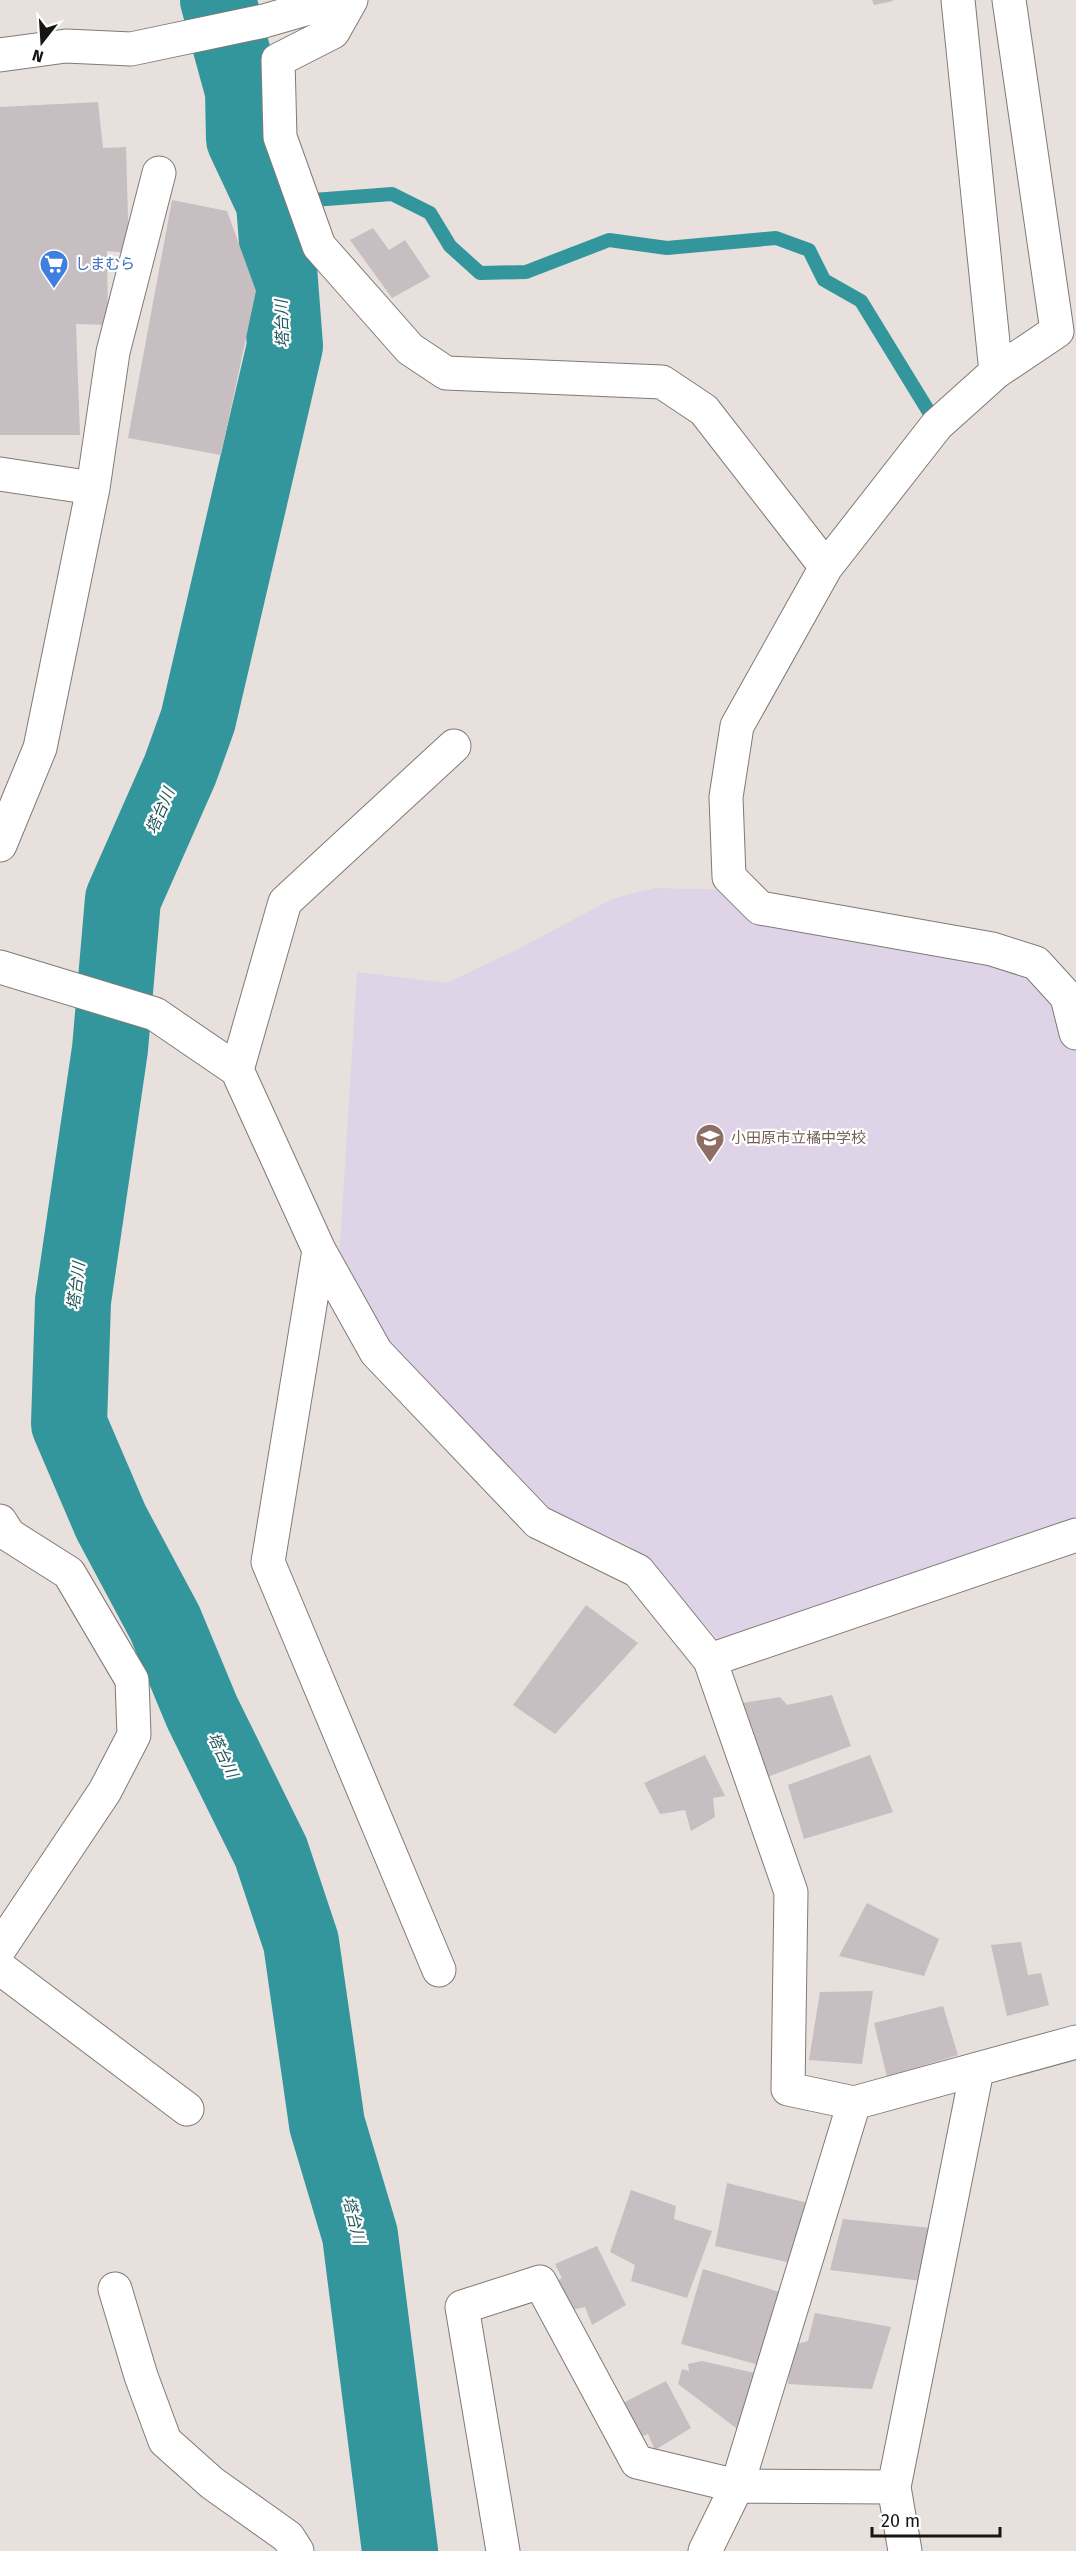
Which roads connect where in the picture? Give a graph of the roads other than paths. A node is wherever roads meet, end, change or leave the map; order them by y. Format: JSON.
{"nodes":[{"id":1,"x":337,"y":0,"type":"edge"},
{"id":2,"x":351,"y":0,"type":"edge"},
{"id":3,"x":958,"y":0,"type":"edge"},
{"id":4,"x":1009,"y":0,"type":"edge"},
{"id":5,"x":0,"y":55,"type":"edge"},
{"id":6,"x":159,"y":173,"type":"dead end"},
{"id":7,"x":996,"y":372,"type":"junction"},
{"id":8,"x":0,"y":474,"type":"edge"},
{"id":9,"x":93,"y":488,"type":"junction"},
{"id":10,"x":826,"y":567,"type":"junction"},
{"id":11,"x":454,"y":746,"type":"dead end"},
{"id":12,"x":0,"y":845,"type":"edge"},
{"id":13,"x":0,"y":968,"type":"edge"},
{"id":14,"x":1076,"y":1033,"type":"edge"},
{"id":15,"x":237,"y":1070,"type":"junction"},
{"id":16,"x":319,"y":1250,"type":"junction"},
{"id":17,"x":0,"y":1521,"type":"edge"},
{"id":18,"x":1076,"y":1535,"type":"edge"},
{"id":19,"x":710,"y":1660,"type":"junction"},
{"id":20,"x":0,"y":1948,"type":"edge"},
{"id":21,"x":0,"y":1968,"type":"edge"},
{"id":22,"x":439,"y":1970,"type":"dead end"},
{"id":23,"x":1076,"y":2042,"type":"edge"},
{"id":24,"x":977,"y":2070,"type":"junction"},
{"id":25,"x":854,"y":2103,"type":"junction"},
{"id":26,"x":187,"y":2109,"type":"dead end"},
{"id":27,"x":115,"y":2289,"type":"dead end"},
{"id":28,"x":737,"y":2486,"type":"junction"},
{"id":29,"x":894,"y":2487,"type":"junction"},
{"id":30,"x":297,"y":2551,"type":"edge"},
{"id":31,"x":503,"y":2551,"type":"edge"},
{"id":32,"x":705,"y":2551,"type":"edge"},
{"id":33,"x":905,"y":2551,"type":"edge"}],
"edges":[{"from":1,"to":5,"type":"street"},
{"from":2,"to":10,"type":"street"},
{"from":3,"to":7,"type":"street"},
{"from":4,"to":7,"type":"street"},
{"from":6,"to":9,"type":"street"},
{"from":7,"to":10,"type":"street"},
{"from":8,"to":9,"type":"street"},
{"from":9,"to":12,"type":"street"},
{"from":10,"to":14,"type":"street"},
{"from":11,"to":15,"type":"street"},
{"from":13,"to":15,"type":"street"},
{"from":15,"to":16,"type":"street"},
{"from":16,"to":19,"type":"street"},
{"from":16,"to":22,"type":"street"},
{"from":17,"to":20,"type":"street"},
{"from":18,"to":19,"type":"street"},
{"from":19,"to":25,"type":"street"},
{"from":21,"to":26,"type":"street"},
{"from":23,"to":24,"type":"street"},
{"from":24,"to":25,"type":"street"},
{"from":24,"to":29,"type":"street"},
{"from":25,"to":28,"type":"street"},
{"from":27,"to":30,"type":"street"},
{"from":28,"to":29,"type":"street"},
{"from":28,"to":31,"type":"street"},
{"from":28,"to":32,"type":"street"},
{"from":29,"to":33,"type":"street"}]}
